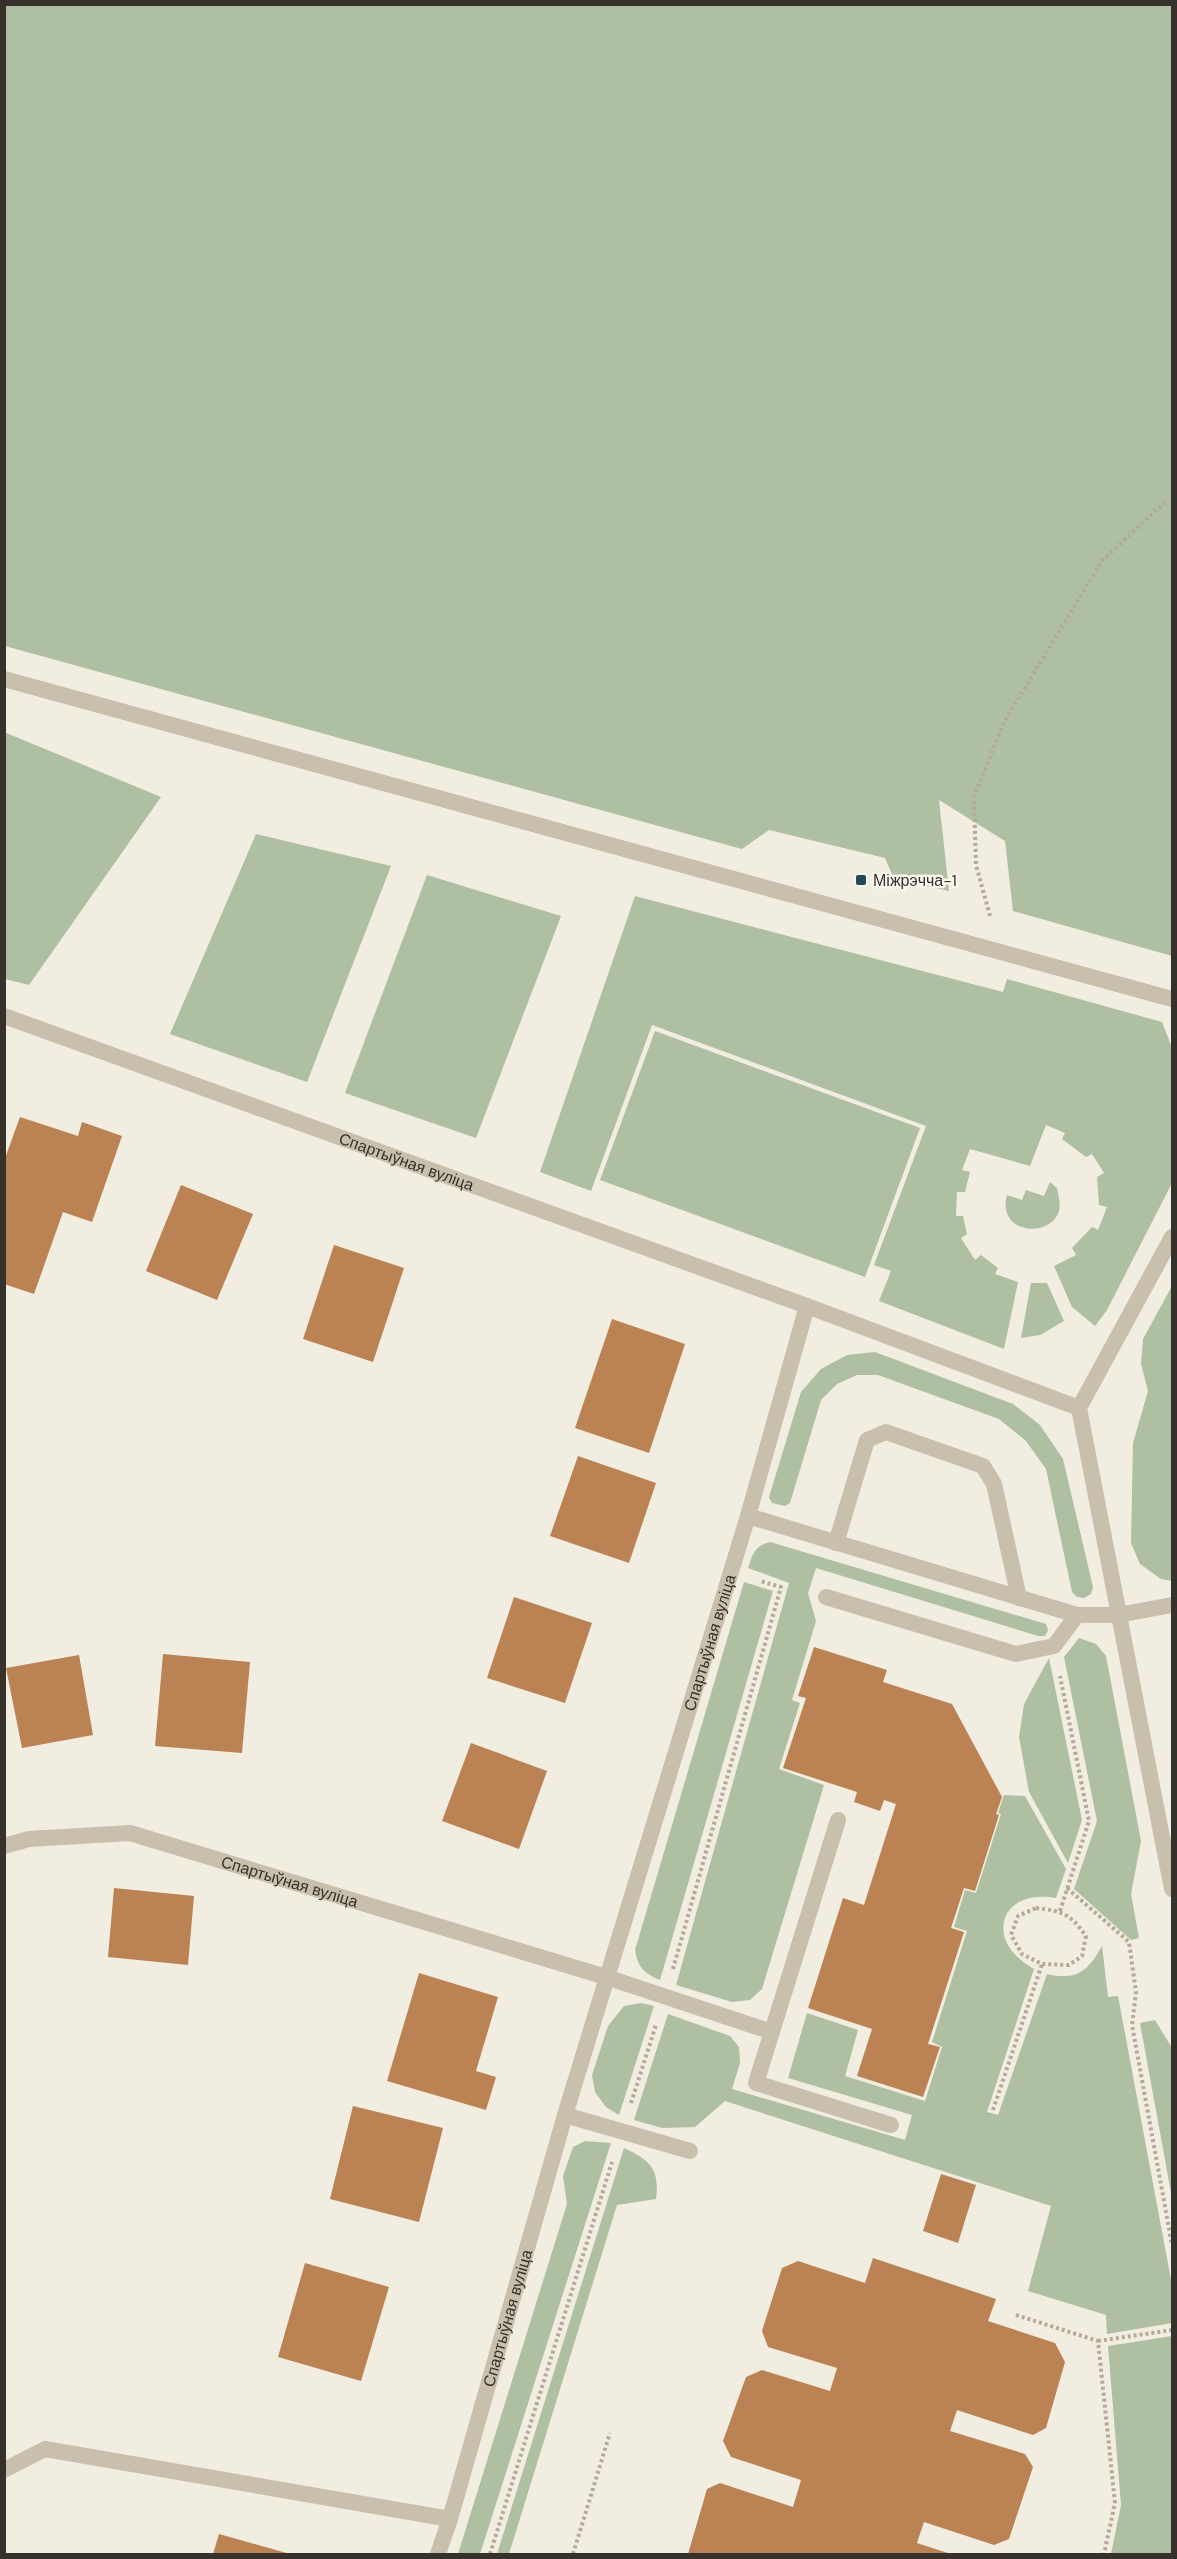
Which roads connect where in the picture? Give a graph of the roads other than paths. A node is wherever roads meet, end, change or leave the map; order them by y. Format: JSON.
{"nodes":[{"id":1,"x":4,"y":679,"type":"edge"},
{"id":2,"x":1173,"y":999,"type":"edge"},
{"id":3,"x":4,"y":1016,"type":"edge"},
{"id":4,"x":1173,"y":1238,"type":"edge"},
{"id":5,"x":807,"y":1306,"type":"junction"},
{"id":6,"x":1079,"y":1408,"type":"junction"},
{"id":7,"x":748,"y":1516,"type":"junction"},
{"id":8,"x":836,"y":1543,"type":"junction"},
{"id":9,"x":826,"y":1597,"type":"dead end"},
{"id":10,"x":1019,"y":1598,"type":"junction"},
{"id":11,"x":1173,"y":1605,"type":"edge"},
{"id":12,"x":1077,"y":1615,"type":"junction"},
{"id":13,"x":1118,"y":1615,"type":"junction"},
{"id":14,"x":838,"y":1820,"type":"dead end"},
{"id":15,"x":4,"y":1846,"type":"edge"},
{"id":16,"x":1173,"y":1889,"type":"edge"},
{"id":17,"x":606,"y":1977,"type":"junction"},
{"id":18,"x":772,"y":2032,"type":"junction"},
{"id":19,"x":565,"y":2115,"type":"junction"},
{"id":20,"x":891,"y":2125,"type":"dead end"},
{"id":21,"x":690,"y":2151,"type":"dead end"},
{"id":22,"x":4,"y":2470,"type":"edge"},
{"id":23,"x":450,"y":2519,"type":"junction"},
{"id":24,"x":438,"y":2554,"type":"edge"}],
"edges":[{"from":1,"to":2,"type":"street"},
{"from":3,"to":5,"type":"street","name":"Спартыўная вуліца"},
{"from":4,"to":6,"type":"street"},
{"from":5,"to":6,"type":"street","name":"Спартыўная вуліца"},
{"from":5,"to":7,"type":"street","name":"Спартыўная вуліца"},
{"from":6,"to":13,"type":"street"},
{"from":7,"to":8,"type":"street"},
{"from":7,"to":17,"type":"street","name":"Спартыўная вуліца"},
{"from":8,"to":10,"type":"street"},
{"from":8,"to":10,"type":"street"},
{"from":9,"to":12,"type":"street"},
{"from":10,"to":12,"type":"street"},
{"from":11,"to":13,"type":"street"},
{"from":12,"to":13,"type":"street"},
{"from":13,"to":16,"type":"street"},
{"from":14,"to":18,"type":"street"},
{"from":15,"to":17,"type":"street","name":"Спартыўная вуліца"},
{"from":17,"to":18,"type":"street"},
{"from":17,"to":19,"type":"street","name":"Спартыўная вуліца"},
{"from":18,"to":20,"type":"street"},
{"from":19,"to":21,"type":"street"},
{"from":19,"to":23,"type":"street","name":"Спартыўная вуліца"},
{"from":22,"to":23,"type":"street"},
{"from":23,"to":24,"type":"street","name":"Спартыўная вуліца"}]}
